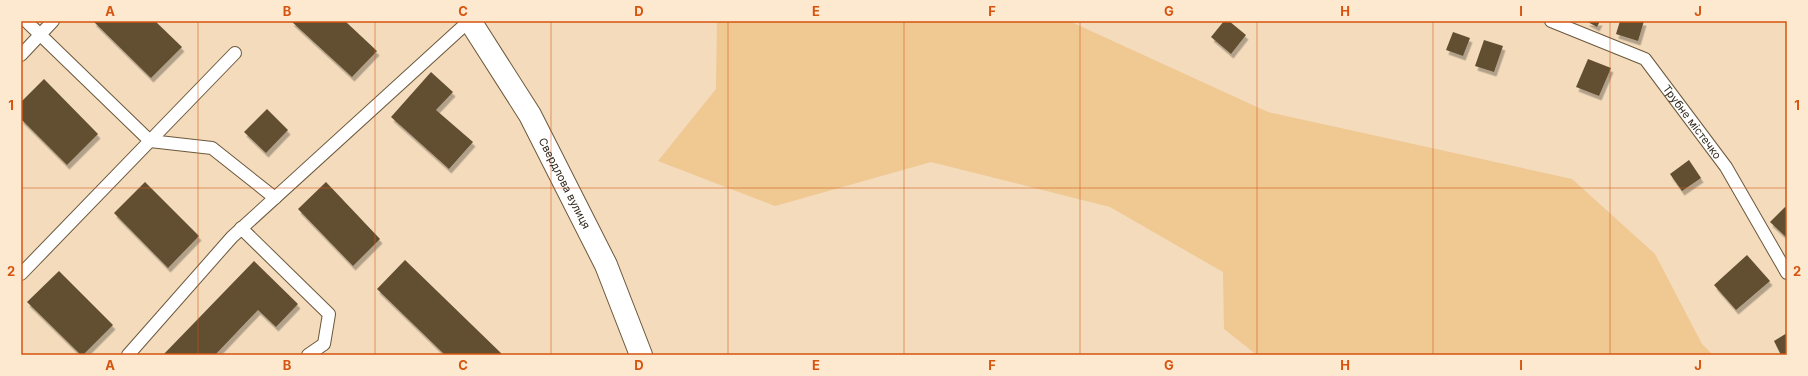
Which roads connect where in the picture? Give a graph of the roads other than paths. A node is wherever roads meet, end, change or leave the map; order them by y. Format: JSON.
{"nodes":[{"id":1,"x":26,"y":21,"type":"edge"},
{"id":2,"x":53,"y":21,"type":"edge"},
{"id":3,"x":470,"y":21,"type":"edge"},
{"id":4,"x":1551,"y":21,"type":"edge"},
{"id":5,"x":40,"y":35,"type":"junction"},
{"id":6,"x":235,"y":53,"type":"dead end"},
{"id":7,"x":21,"y":55,"type":"edge"},
{"id":8,"x":150,"y":141,"type":"junction"},
{"id":9,"x":275,"y":198,"type":"junction"},
{"id":10,"x":241,"y":228,"type":"junction"},
{"id":11,"x":21,"y":274,"type":"edge"},
{"id":12,"x":1787,"y":274,"type":"edge"},
{"id":13,"x":128,"y":355,"type":"edge"},
{"id":14,"x":308,"y":355,"type":"edge"},
{"id":15,"x":641,"y":355,"type":"edge"}],
"edges":[{"from":1,"to":5,"type":"lane"},
{"from":2,"to":5,"type":"lane"},
{"from":3,"to":9,"type":"lane"},
{"from":3,"to":15,"type":"street","name":"Свердлова вулиця"},
{"from":4,"to":12,"type":"lane","name":"Трубне містечко"},
{"from":5,"to":7,"type":"lane"},
{"from":5,"to":8,"type":"lane"},
{"from":6,"to":8,"type":"lane"},
{"from":8,"to":9,"type":"lane"},
{"from":8,"to":11,"type":"lane"},
{"from":9,"to":10,"type":"lane"},
{"from":10,"to":13,"type":"lane"},
{"from":10,"to":14,"type":"lane"}]}
